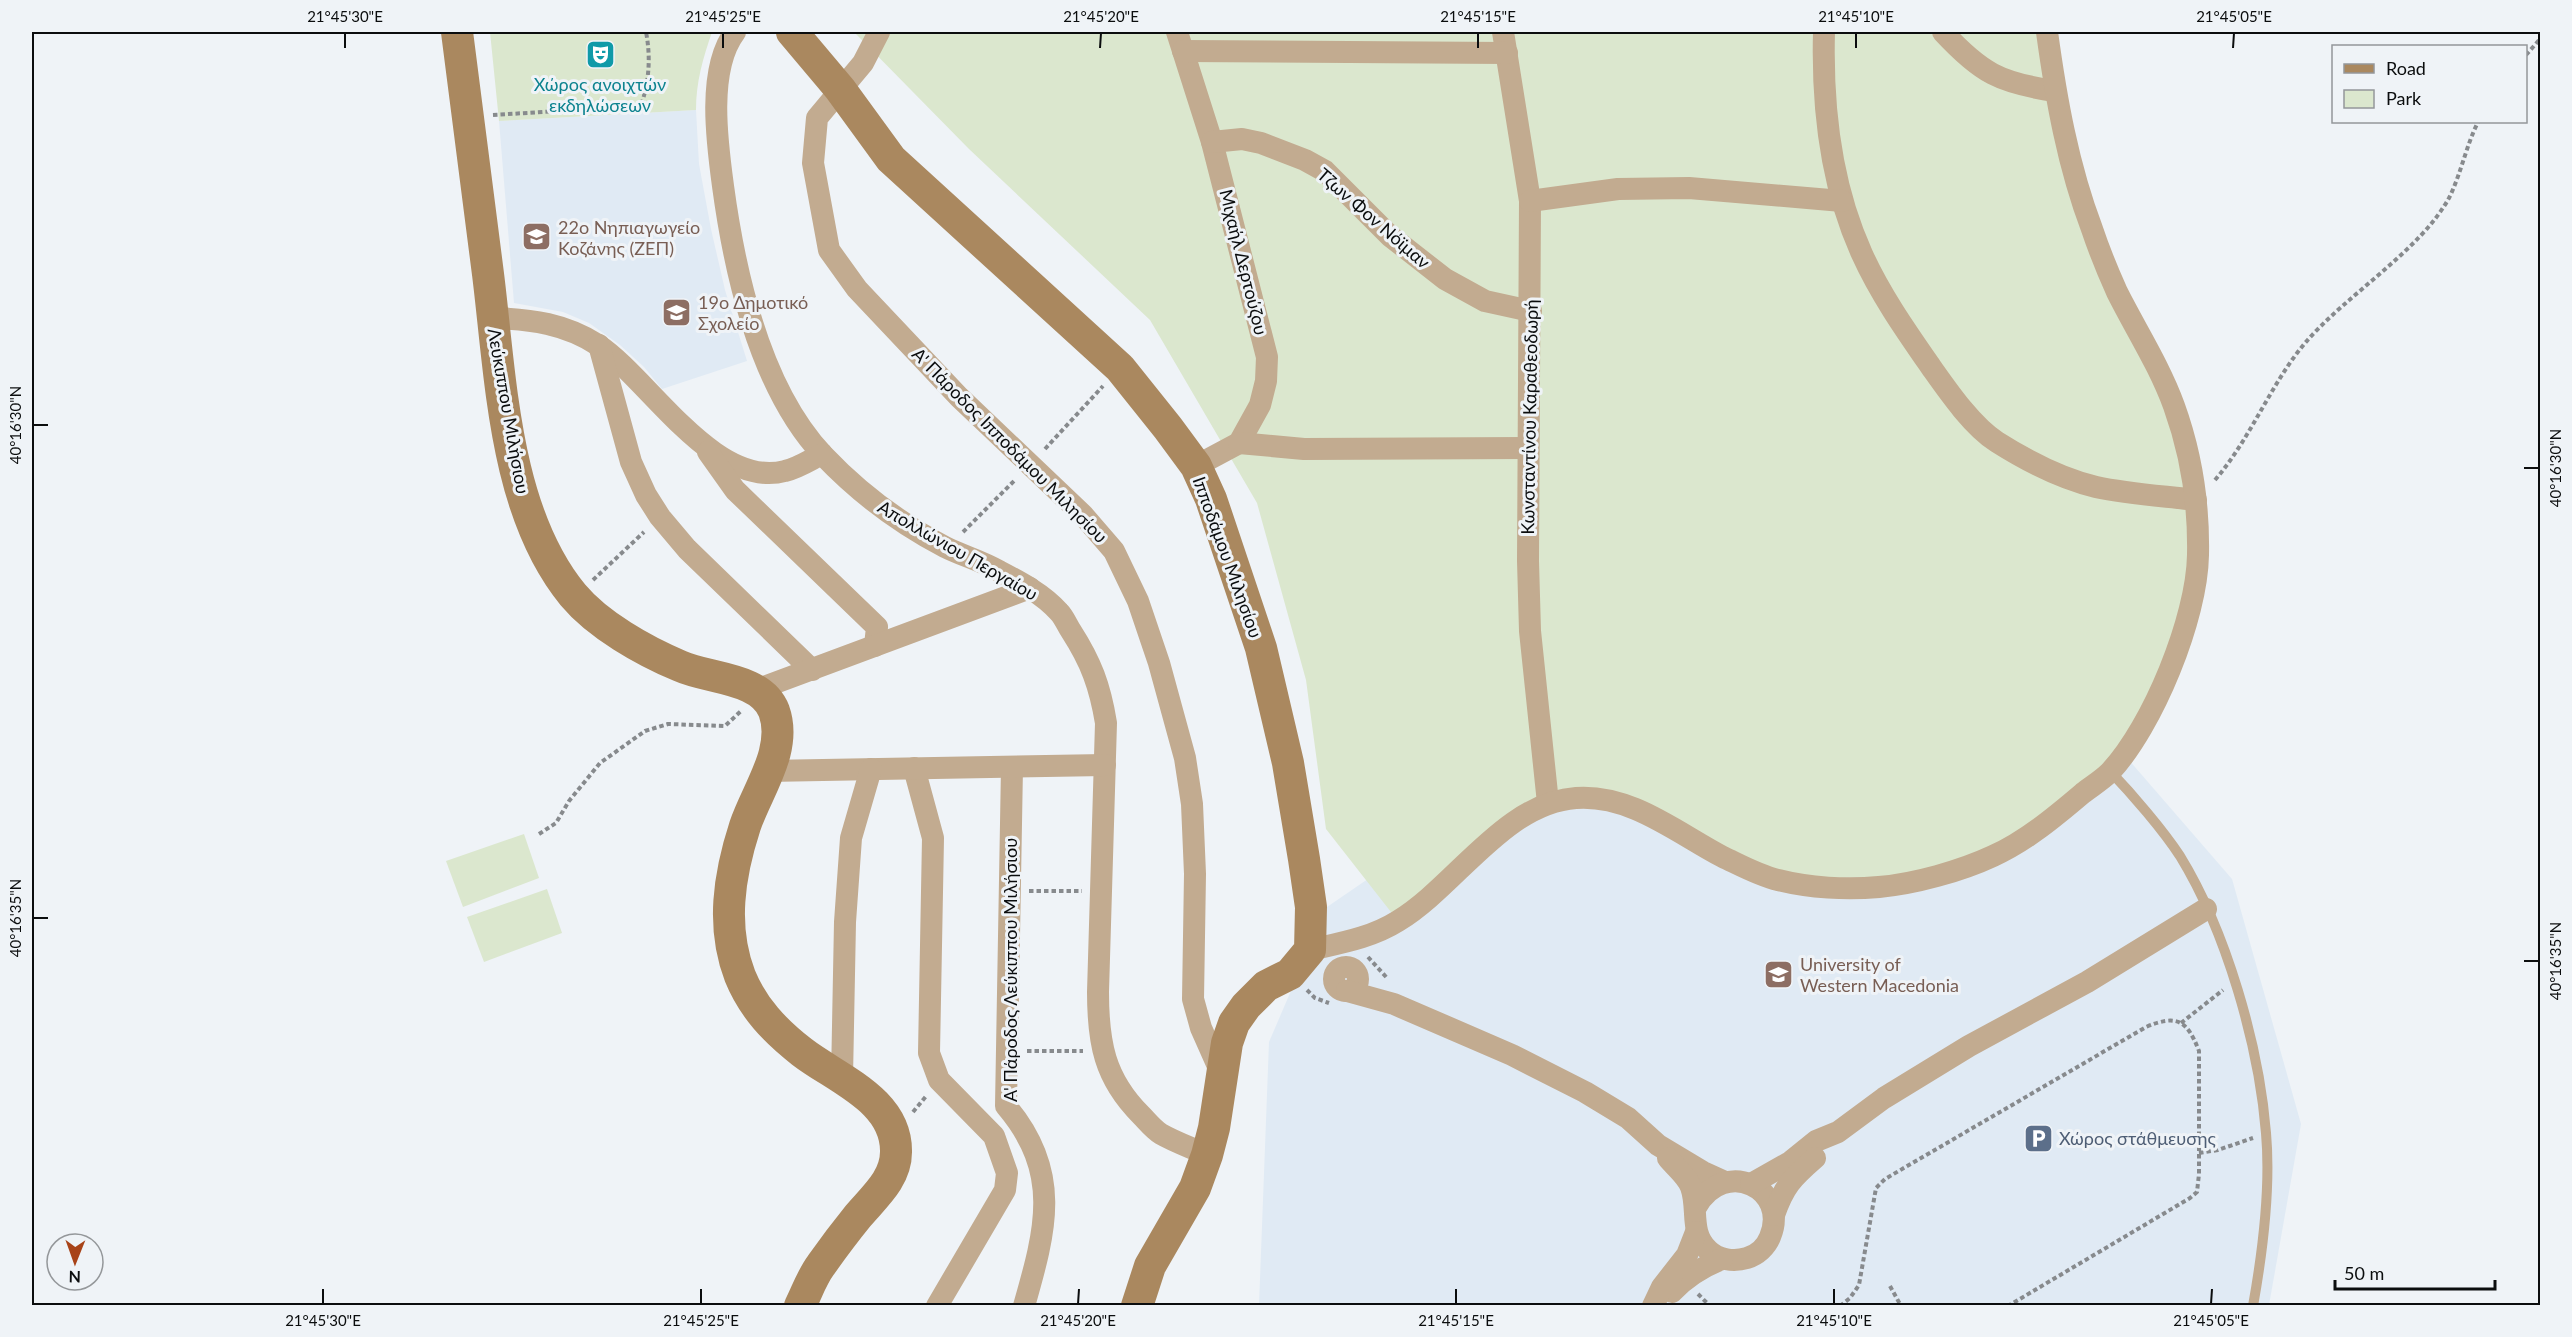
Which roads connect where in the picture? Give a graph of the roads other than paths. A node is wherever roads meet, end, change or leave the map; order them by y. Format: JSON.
{"nodes":[{"id":1,"x":457,"y":32,"type":"edge"},
{"id":2,"x":735,"y":32,"type":"edge"},
{"id":3,"x":792,"y":32,"type":"edge"},
{"id":4,"x":879,"y":32,"type":"edge"},
{"id":5,"x":1824,"y":32,"type":"edge"},
{"id":6,"x":1943,"y":32,"type":"edge"},
{"id":7,"x":2047,"y":32,"type":"edge"},
{"id":8,"x":1180,"y":41,"type":"edge"},
{"id":9,"x":1505,"y":42,"type":"edge"},
{"id":10,"x":840,"y":89,"type":"junction"},
{"id":11,"x":2055,"y":91,"type":"junction"},
{"id":12,"x":1212,"y":142,"type":"junction"},
{"id":13,"x":1530,"y":201,"type":"junction"},
{"id":14,"x":1842,"y":201,"type":"junction"},
{"id":15,"x":1531,"y":311,"type":"junction"},
{"id":16,"x":493,"y":318,"type":"junction"},
{"id":17,"x":599,"y":345,"type":"junction"},
{"id":18,"x":702,"y":443,"type":"junction"},
{"id":19,"x":1239,"y":443,"type":"junction"},
{"id":20,"x":1527,"y":448,"type":"junction"},
{"id":21,"x":822,"y":454,"type":"junction"},
{"id":22,"x":1196,"y":466,"type":"junction"},
{"id":23,"x":2196,"y":500,"type":"junction"},
{"id":24,"x":1030,"y":588,"type":"junction"},
{"id":25,"x":876,"y":645,"type":"junction"},
{"id":26,"x":812,"y":670,"type":"junction"},
{"id":27,"x":756,"y":690,"type":"junction"},
{"id":28,"x":1105,"y":765,"type":"junction"},
{"id":29,"x":1012,"y":767,"type":"junction"},
{"id":30,"x":914,"y":768,"type":"junction"},
{"id":31,"x":871,"y":769,"type":"junction"},
{"id":32,"x":767,"y":771,"type":"junction"},
{"id":33,"x":2110,"y":771,"type":"junction"},
{"id":34,"x":1548,"y":803,"type":"junction"},
{"id":35,"x":2206,"y":909,"type":"junction"},
{"id":36,"x":1310,"y":950,"type":"junction"},
{"id":37,"x":1221,"y":1073,"type":"junction"},
{"id":38,"x":842,"y":1078,"type":"junction"},
{"id":39,"x":1838,"y":1132,"type":"junction"},
{"id":40,"x":1658,"y":1145,"type":"junction"},
{"id":41,"x":1207,"y":1155,"type":"junction"},
{"id":42,"x":1725,"y":1182,"type":"junction"},
{"id":43,"x":1751,"y":1185,"type":"junction"},
{"id":44,"x":1696,"y":1207,"type":"junction"},
{"id":45,"x":1774,"y":1215,"type":"junction"},
{"id":46,"x":1696,"y":1232,"type":"junction"},
{"id":47,"x":1722,"y":1258,"type":"junction"},
{"id":48,"x":1654,"y":1304,"type":"edge"},
{"id":49,"x":800,"y":1305,"type":"edge"},
{"id":50,"x":937,"y":1305,"type":"edge"},
{"id":51,"x":1024,"y":1305,"type":"edge"},
{"id":52,"x":1137,"y":1305,"type":"edge"},
{"id":53,"x":2253,"y":1305,"type":"edge"}],
"edges":[{"from":1,"to":16,"type":"street","name":"Λεύκιππου Μιλήσιου"},
{"from":2,"to":21,"type":"street","name":"Απολλώνιου Περγαίου"},
{"from":3,"to":10,"type":"street","name":"Ιπποδάμου Μιλησίου"},
{"from":4,"to":10,"type":"street","name":"Α' Πάροδος Ιπποδάμου Μιλησίου"},
{"from":5,"to":14,"type":"street"},
{"from":6,"to":11,"type":"street"},
{"from":7,"to":11,"type":"street"},
{"from":8,"to":9,"type":"street"},
{"from":8,"to":12,"type":"street","name":"Μιχαήλ Δερτούζου"},
{"from":9,"to":13,"type":"street","name":"Κωνσταντίνου Καραθεοδωρή"},
{"from":10,"to":22,"type":"street","name":"Ιπποδάμου Μιλησίου"},
{"from":10,"to":37,"type":"street","name":"Α' Πάροδος Ιπποδάμου Μιλησίου"},
{"from":11,"to":23,"type":"street"},
{"from":12,"to":15,"type":"street","name":"Τζων Φον Νόϊμαν"},
{"from":12,"to":19,"type":"street","name":"Μιχαήλ Δερτούζου"},
{"from":13,"to":14,"type":"street"},
{"from":13,"to":15,"type":"street","name":"Κωνσταντίνου Καραθεοδωρή"},
{"from":14,"to":23,"type":"street"},
{"from":15,"to":20,"type":"street","name":"Κωνσταντίνου Καραθεοδωρή"},
{"from":16,"to":17,"type":"street"},
{"from":16,"to":27,"type":"street","name":"Λεύκιππου Μιλήσιου"},
{"from":17,"to":18,"type":"street"},
{"from":17,"to":26,"type":"street"},
{"from":18,"to":21,"type":"street"},
{"from":18,"to":25,"type":"street"},
{"from":19,"to":20,"type":"street"},
{"from":19,"to":22,"type":"street"},
{"from":20,"to":34,"type":"street","name":"Κωνσταντίνου Καραθεοδωρή"},
{"from":21,"to":24,"type":"street","name":"Απολλώνιου Περγαίου"},
{"from":22,"to":36,"type":"street","name":"Ιπποδάμου Μιλησίου"},
{"from":23,"to":33,"type":"street"},
{"from":24,"to":25,"type":"street"},
{"from":24,"to":28,"type":"street","name":"Απολλώνιου Περγαίου"},
{"from":25,"to":26,"type":"street"},
{"from":26,"to":27,"type":"street"},
{"from":27,"to":32,"type":"street"},
{"from":28,"to":29,"type":"street"},
{"from":28,"to":41,"type":"street","name":"Απολλώνιου Περγαίου"},
{"from":29,"to":30,"type":"street"},
{"from":29,"to":51,"type":"street","name":"Α' Πάροδος Λεύκιππου Μιλήσιου"},
{"from":30,"to":31,"type":"street"},
{"from":30,"to":50,"type":"street"},
{"from":31,"to":32,"type":"street"},
{"from":31,"to":38,"type":"street"},
{"from":32,"to":38,"type":"street"},
{"from":33,"to":34,"type":"street"},
{"from":33,"to":35,"type":"lane"},
{"from":34,"to":36,"type":"street"},
{"from":35,"to":39,"type":"street"},
{"from":35,"to":53,"type":"lane"},
{"from":36,"to":37,"type":"street"},
{"from":36,"to":40,"type":"street"},
{"from":37,"to":41,"type":"street"},
{"from":38,"to":49,"type":"street"},
{"from":39,"to":43,"type":"street"},
{"from":39,"to":45,"type":"street"},
{"from":40,"to":42,"type":"street"},
{"from":40,"to":44,"type":"street"},
{"from":41,"to":52,"type":"street"},
{"from":42,"to":43,"type":"street"},
{"from":42,"to":44,"type":"street"},
{"from":43,"to":45,"type":"street"},
{"from":44,"to":46,"type":"street"},
{"from":45,"to":47,"type":"street"},
{"from":46,"to":47,"type":"street"},
{"from":46,"to":48,"type":"street"},
{"from":47,"to":48,"type":"street"}]}
